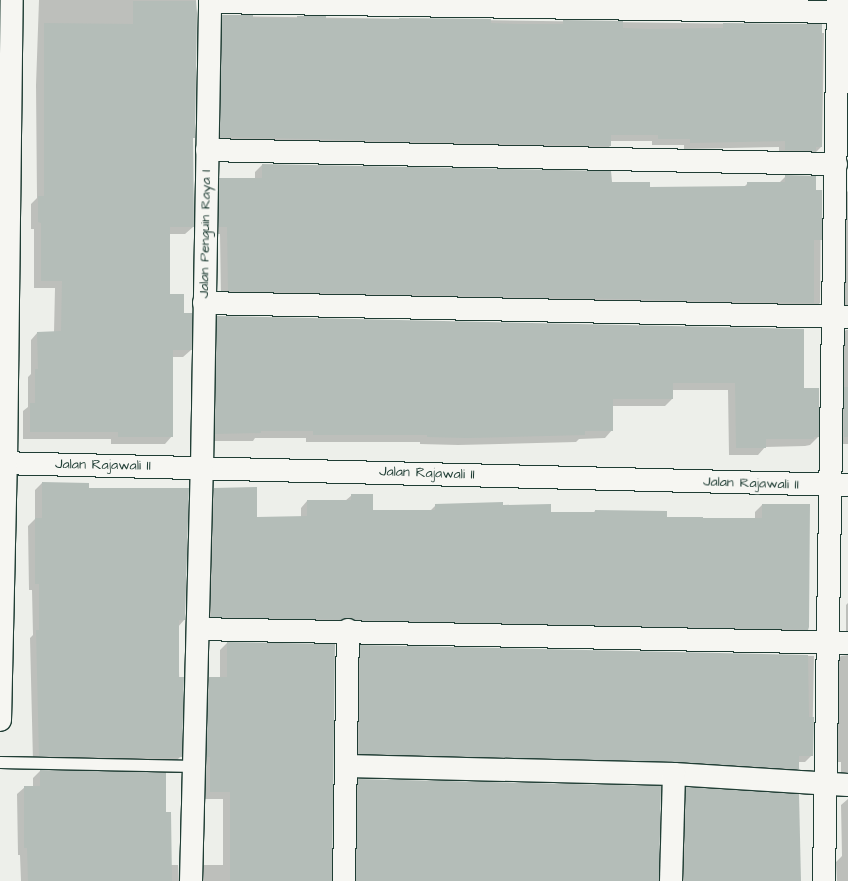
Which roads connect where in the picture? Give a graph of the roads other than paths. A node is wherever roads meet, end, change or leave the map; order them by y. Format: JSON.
{"nodes":[{"id":1,"x":12,"y":0,"type":"edge"},
{"id":2,"x":210,"y":1,"type":"edge"},
{"id":3,"x":838,"y":6,"type":"edge"},
{"id":4,"x":207,"y":150,"type":"junction"},
{"id":5,"x":840,"y":173,"type":"edge"},
{"id":6,"x":204,"y":303,"type":"junction"},
{"id":7,"x":841,"y":317,"type":"edge"},
{"id":8,"x":3,"y":463,"type":"edge"},
{"id":9,"x":202,"y":467,"type":"junction"},
{"id":10,"x":839,"y":485,"type":"edge"},
{"id":11,"x":198,"y":629,"type":"junction"},
{"id":12,"x":348,"y":630,"type":"junction"},
{"id":13,"x":838,"y":643,"type":"edge"},
{"id":14,"x":0,"y":720,"type":"edge"},
{"id":15,"x":0,"y":762,"type":"edge"},
{"id":16,"x":194,"y":766,"type":"junction"},
{"id":17,"x":347,"y":766,"type":"junction"},
{"id":18,"x":674,"y":774,"type":"junction"},
{"id":19,"x":826,"y":785,"type":"junction"},
{"id":20,"x":848,"y":785,"type":"edge"},
{"id":21,"x":191,"y":881,"type":"edge"},
{"id":22,"x":344,"y":881,"type":"edge"},
{"id":23,"x":671,"y":881,"type":"edge"},
{"id":24,"x":824,"y":881,"type":"edge"}],
"edges":[{"from":1,"to":8,"type":"street"},
{"from":2,"to":3,"type":"street"},
{"from":2,"to":4,"type":"street","name":"Jalan Penguin Raya I"},
{"from":3,"to":5,"type":"street"},
{"from":4,"to":5,"type":"street"},
{"from":4,"to":6,"type":"street","name":"Jalan Penguin Raya I"},
{"from":5,"to":7,"type":"street"},
{"from":6,"to":7,"type":"street"},
{"from":6,"to":9,"type":"street","name":"Jalan Penguin Raya I"},
{"from":7,"to":10,"type":"street"},
{"from":8,"to":9,"type":"street","name":"Jalan Rajawali II"},
{"from":8,"to":14,"type":"street"},
{"from":9,"to":10,"type":"street","name":"Jalan Rajawali II"},
{"from":9,"to":11,"type":"street","name":"Jalan Penguin Raya I"},
{"from":10,"to":13,"type":"street"},
{"from":11,"to":12,"type":"street"},
{"from":11,"to":16,"type":"street","name":"Jalan Penguin Raya I"},
{"from":12,"to":13,"type":"street"},
{"from":12,"to":17,"type":"street"},
{"from":13,"to":19,"type":"street"},
{"from":15,"to":16,"type":"lane"},
{"from":16,"to":21,"type":"street","name":"Jalan Penguin Raya I"},
{"from":17,"to":18,"type":"street"},
{"from":17,"to":22,"type":"street"},
{"from":18,"to":19,"type":"street"},
{"from":18,"to":23,"type":"street"},
{"from":19,"to":20,"type":"street"},
{"from":19,"to":24,"type":"street"}]}
